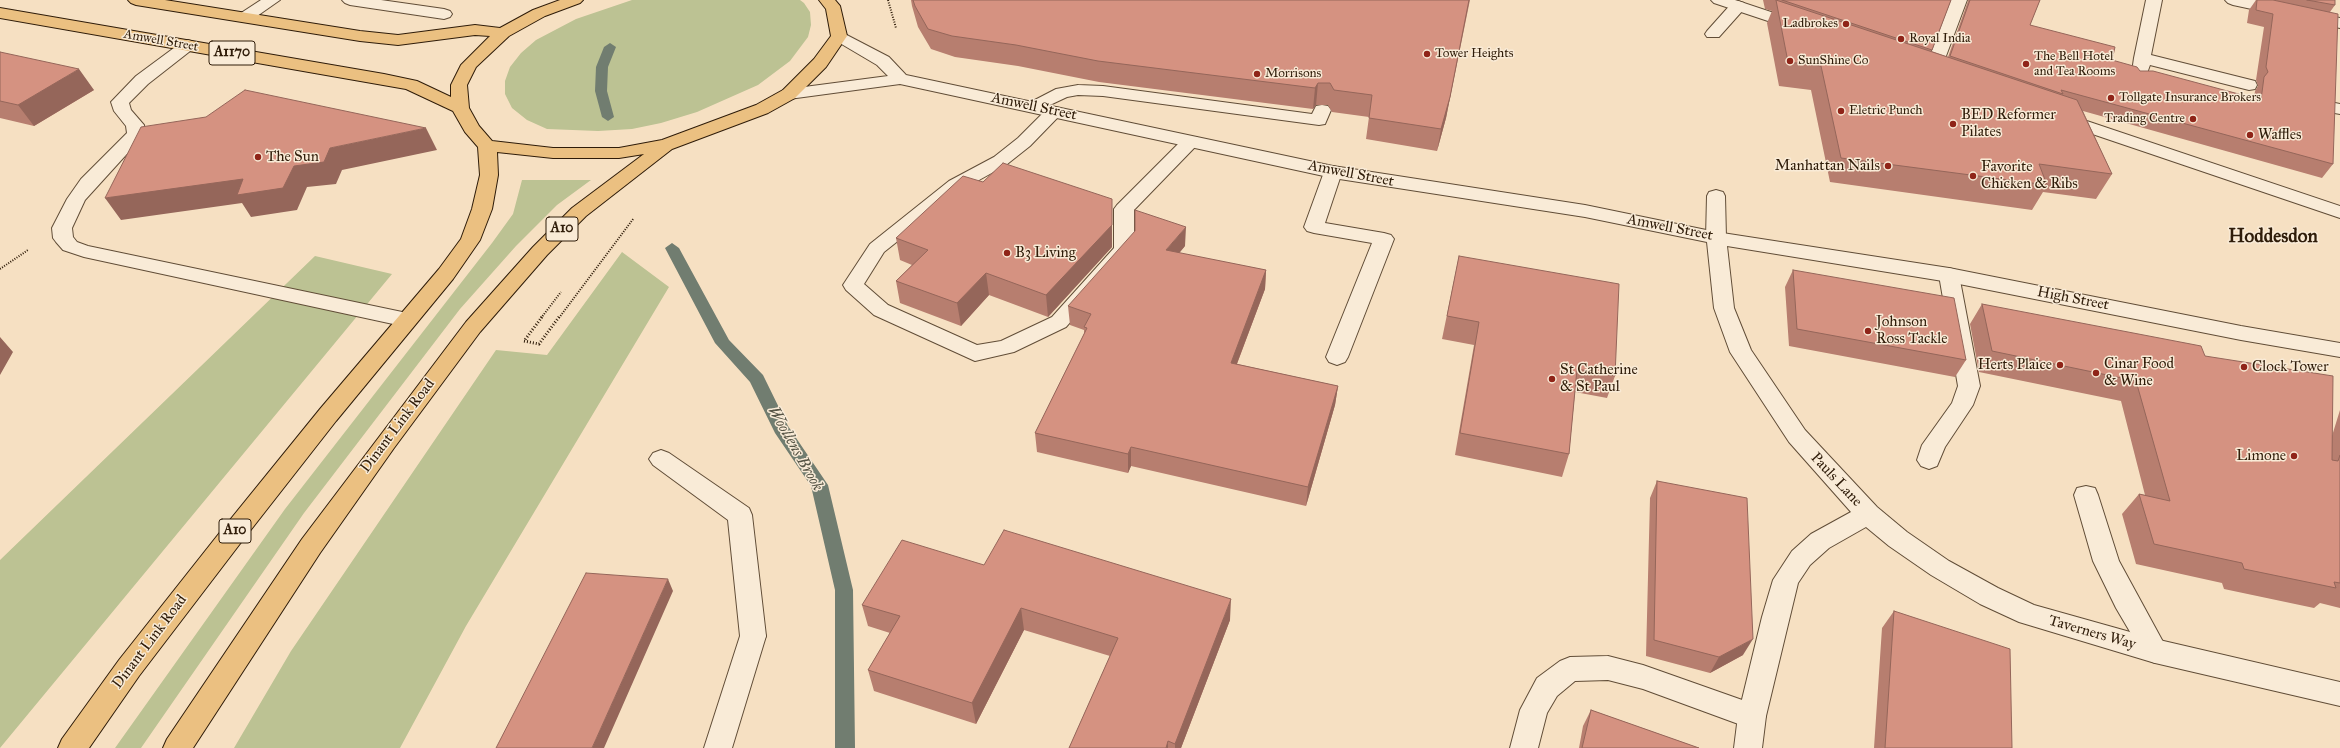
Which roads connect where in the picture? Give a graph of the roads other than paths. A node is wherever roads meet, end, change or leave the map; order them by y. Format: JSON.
{"nodes":[{"id":1,"x":136,"y":0,"type":"edge"},
{"id":2,"x":272,"y":0,"type":"edge"},
{"id":3,"x":350,"y":0,"type":"edge"},
{"id":4,"x":574,"y":0,"type":"edge"},
{"id":5,"x":828,"y":0,"type":"edge"},
{"id":6,"x":1719,"y":0,"type":"edge"},
{"id":7,"x":1959,"y":0,"type":"edge"},
{"id":8,"x":2154,"y":0,"type":"edge"},
{"id":9,"x":2234,"y":0,"type":"edge"},
{"id":10,"x":1738,"y":6,"type":"junction"},
{"id":11,"x":0,"y":13,"type":"edge"},
{"id":12,"x":444,"y":14,"type":"dead end"},
{"id":13,"x":244,"y":18,"type":"junction"},
{"id":14,"x":2340,"y":23,"type":"edge"},
{"id":15,"x":1814,"y":32,"type":"edge"},
{"id":16,"x":503,"y":33,"type":"junction"},
{"id":17,"x":1713,"y":34,"type":"dead end"},
{"id":18,"x":839,"y":36,"type":"junction"},
{"id":19,"x":188,"y":45,"type":"junction"},
{"id":20,"x":2142,"y":58,"type":"junction"},
{"id":21,"x":1932,"y":72,"type":"edge"},
{"id":22,"x":900,"y":79,"type":"junction"},
{"id":23,"x":2138,"y":79,"type":"edge"},
{"id":24,"x":2248,"y":85,"type":"dead end"},
{"id":25,"x":789,"y":94,"type":"junction"},
{"id":26,"x":1035,"y":107,"type":"junction"},
{"id":27,"x":460,"y":108,"type":"junction"},
{"id":28,"x":1322,"y":110,"type":"edge"},
{"id":29,"x":1054,"y":112,"type":"junction"},
{"id":30,"x":2048,"y":112,"type":"edge"},
{"id":31,"x":1191,"y":141,"type":"junction"},
{"id":32,"x":666,"y":145,"type":"junction"},
{"id":33,"x":487,"y":146,"type":"junction"},
{"id":34,"x":1332,"y":172,"type":"junction"},
{"id":35,"x":1716,"y":196,"type":"dead end"},
{"id":36,"x":2340,"y":212,"type":"edge"},
{"id":37,"x":1716,"y":238,"type":"junction"},
{"id":38,"x":1805,"y":251,"type":"joint"},
{"id":39,"x":1949,"y":275,"type":"junction"},
{"id":40,"x":407,"y":320,"type":"junction"},
{"id":41,"x":2340,"y":350,"type":"edge"},
{"id":42,"x":1337,"y":357,"type":"dead end"},
{"id":43,"x":661,"y":459,"type":"dead end"},
{"id":44,"x":1929,"y":460,"type":"dead end"},
{"id":45,"x":2086,"y":495,"type":"dead end"},
{"id":46,"x":1868,"y":514,"type":"junction"},
{"id":47,"x":2154,"y":651,"type":"junction"},
{"id":48,"x":2340,"y":694,"type":"edge"},
{"id":49,"x":1752,"y":716,"type":"junction"},
{"id":50,"x":72,"y":748,"type":"edge"},
{"id":51,"x":177,"y":748,"type":"edge"},
{"id":52,"x":718,"y":748,"type":"edge"},
{"id":53,"x":1524,"y":748,"type":"edge"},
{"id":54,"x":1748,"y":748,"type":"edge"}],
"edges":[{"from":1,"to":13,"type":"main road","number":"A1170"},
{"from":2,"to":13,"type":"street"},
{"from":3,"to":12,"type":"street"},
{"from":4,"to":16,"type":"main road"},
{"from":5,"to":18,"type":"main road"},
{"from":6,"to":10,"type":"street"},
{"from":7,"to":21,"type":"street"},
{"from":8,"to":20,"type":"street"},
{"from":9,"to":14,"type":"street"},
{"from":10,"to":15,"type":"street"},
{"from":10,"to":17,"type":"street"},
{"from":11,"to":19,"type":"main road","name":"Amwell Street","number":"A1170"},
{"from":13,"to":16,"type":"main road","number":"A1170"},
{"from":16,"to":27,"type":"main road"},
{"from":18,"to":22,"type":"street"},
{"from":18,"to":25,"type":"main road"},
{"from":19,"to":27,"type":"main road","name":"Amwell Street","number":"A1170"},
{"from":19,"to":40,"type":"street"},
{"from":20,"to":23,"type":"street"},
{"from":20,"to":24,"type":"street"},
{"from":22,"to":25,"type":"street","name":"Amwell Street"},
{"from":22,"to":26,"type":"street","name":"Amwell Street"},
{"from":25,"to":32,"type":"main road"},
{"from":26,"to":28,"type":"street"},
{"from":26,"to":29,"type":"street","name":"Amwell Street"},
{"from":27,"to":33,"type":"main road"},
{"from":29,"to":31,"type":"street","name":"Amwell Street"},
{"from":29,"to":31,"type":"street"},
{"from":30,"to":36,"type":"street"},
{"from":31,"to":34,"type":"street","name":"Amwell Street"},
{"from":32,"to":33,"type":"main road"},
{"from":32,"to":51,"type":"main road","name":"Dinant Link Road","number":"A10"},
{"from":33,"to":40,"type":"main road","name":"Dinant Link Road","number":"A10"},
{"from":34,"to":37,"type":"street","name":"Amwell Street"},
{"from":34,"to":42,"type":"street"},
{"from":35,"to":37,"type":"street","name":"Pauls Lane"},
{"from":37,"to":38,"type":"street","name":"Amwell Street"},
{"from":37,"to":46,"type":"street","name":"Pauls Lane"},
{"from":38,"to":39,"type":"street","name":"High Street"},
{"from":39,"to":41,"type":"street","name":"High Street"},
{"from":39,"to":44,"type":"street"},
{"from":40,"to":50,"type":"main road","name":"Dinant Link Road","number":"A10"},
{"from":43,"to":52,"type":"street"},
{"from":45,"to":47,"type":"street"},
{"from":46,"to":47,"type":"street","name":"Taverners Way"},
{"from":46,"to":49,"type":"street","name":"Pauls Lane"},
{"from":47,"to":48,"type":"street","name":"Taverners Way"},
{"from":49,"to":53,"type":"street"},
{"from":49,"to":54,"type":"street","name":"Pauls Lane"}]}
